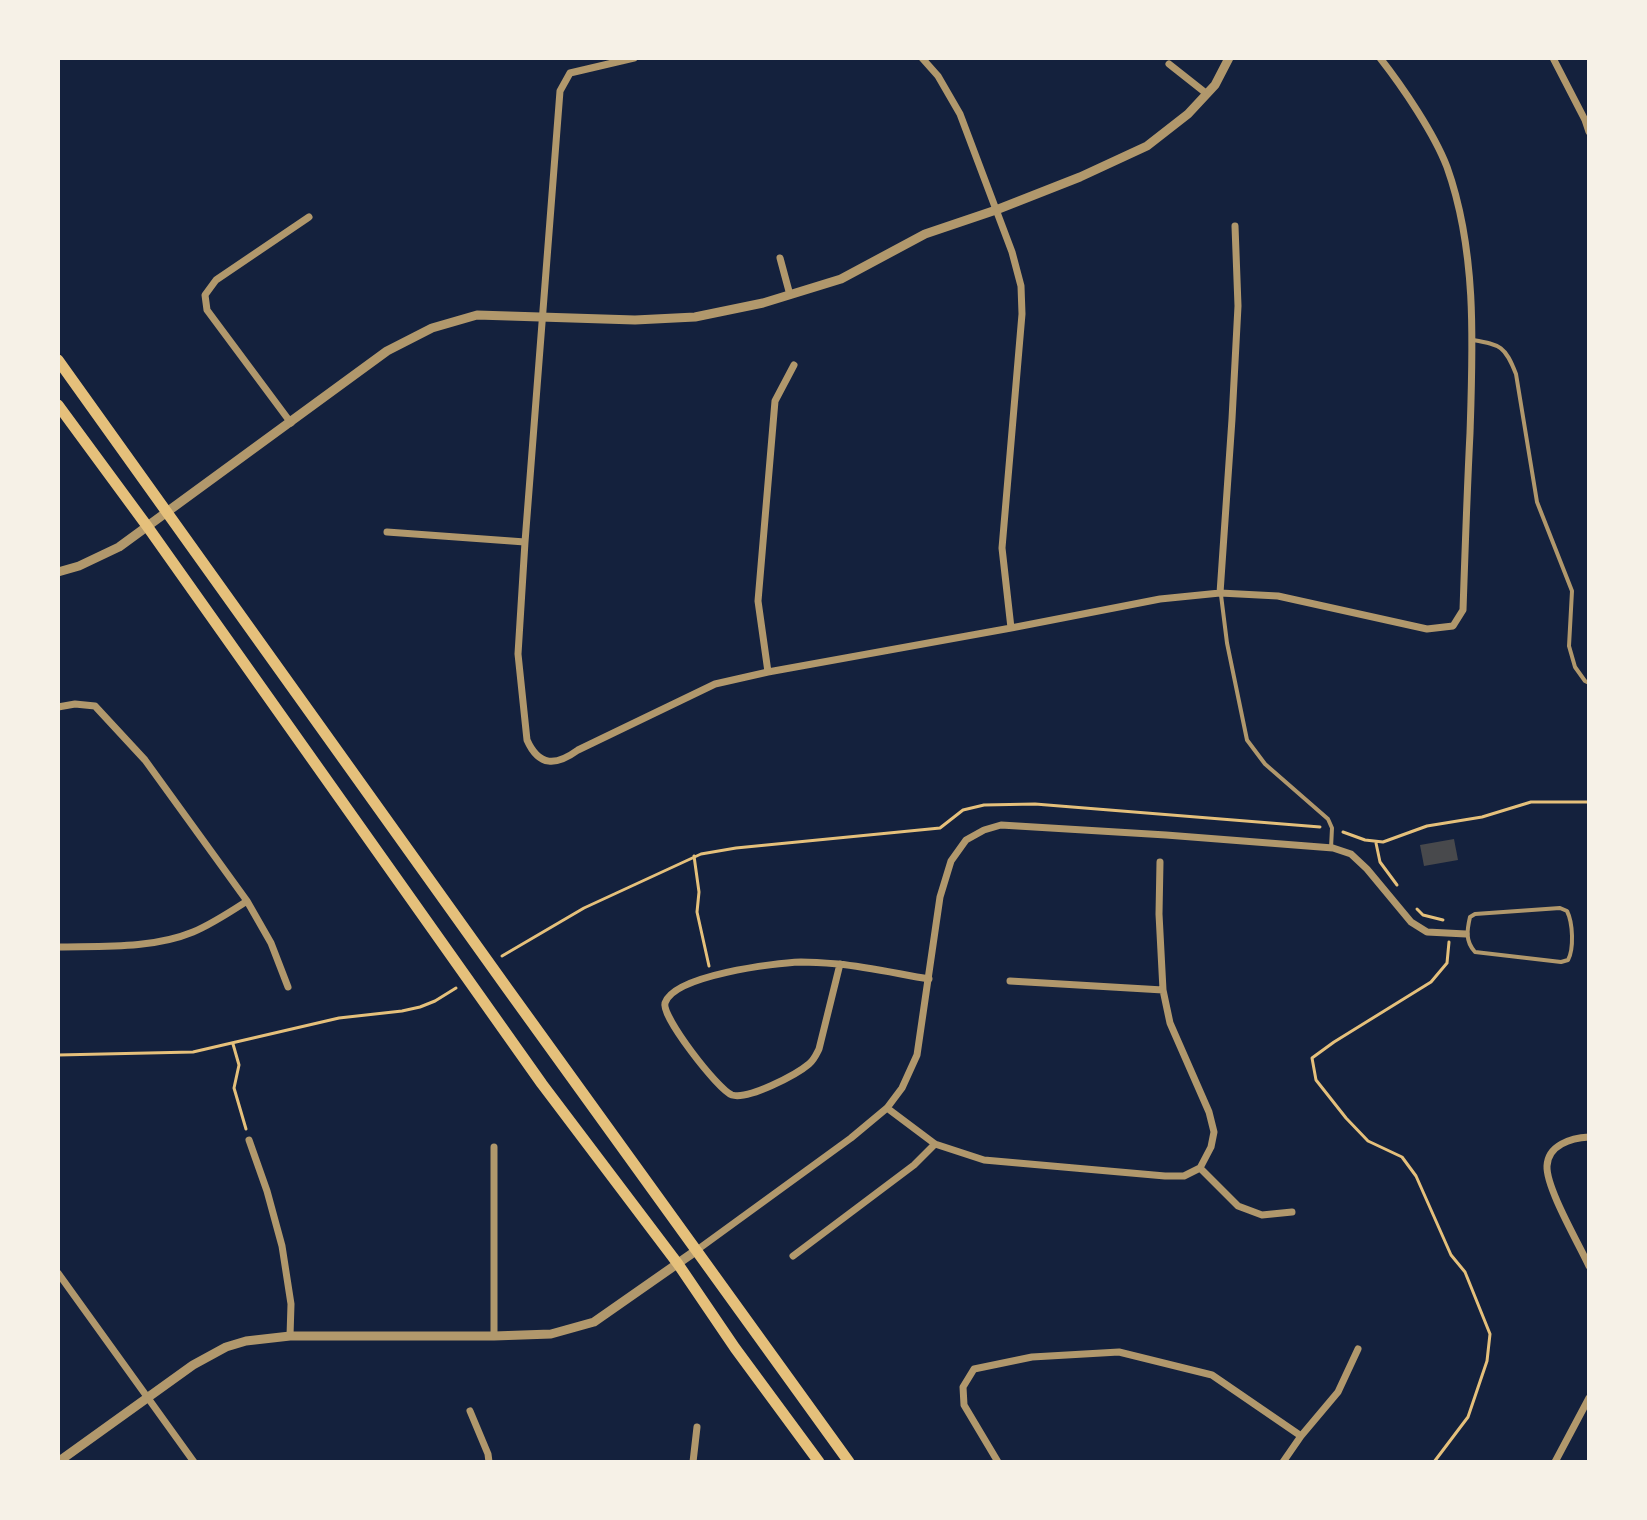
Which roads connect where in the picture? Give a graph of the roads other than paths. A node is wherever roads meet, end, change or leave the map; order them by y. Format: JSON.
{"nodes":[{"id":1,"x":634,"y":58,"type":"edge"},
{"id":2,"x":922,"y":58,"type":"edge"},
{"id":3,"x":1229,"y":58,"type":"edge"},
{"id":4,"x":1380,"y":58,"type":"edge"},
{"id":5,"x":1553,"y":58,"type":"edge"},
{"id":6,"x":1169,"y":64,"type":"dead end"},
{"id":7,"x":1207,"y":94,"type":"junction"},
{"id":8,"x":1589,"y":132,"type":"edge"},
{"id":9,"x":996,"y":210,"type":"junction"},
{"id":10,"x":309,"y":217,"type":"dead end"},
{"id":11,"x":1235,"y":226,"type":"dead end"},
{"id":12,"x":780,"y":258,"type":"dead end"},
{"id":13,"x":790,"y":295,"type":"junction"},
{"id":14,"x":543,"y":317,"type":"junction"},
{"id":15,"x":1473,"y":340,"type":"junction"},
{"id":16,"x":58,"y":360,"type":"edge"},
{"id":17,"x":794,"y":365,"type":"dead end"},
{"id":18,"x":58,"y":405,"type":"edge"},
{"id":19,"x":291,"y":423,"type":"junction"},
{"id":20,"x":166,"y":512,"type":"junction"},
{"id":21,"x":147,"y":526,"type":"junction"},
{"id":22,"x":387,"y":532,"type":"dead end"},
{"id":23,"x":525,"y":542,"type":"junction"},
{"id":24,"x":58,"y":572,"type":"edge"},
{"id":25,"x":1220,"y":593,"type":"junction"},
{"id":26,"x":1011,"y":628,"type":"junction"},
{"id":27,"x":768,"y":672,"type":"junction"},
{"id":28,"x":1589,"y":683,"type":"edge"},
{"id":29,"x":58,"y":707,"type":"edge"},
{"id":30,"x":1331,"y":848,"type":"junction"},
{"id":31,"x":1160,"y":862,"type":"dead end"},
{"id":32,"x":247,"y":901,"type":"junction"},
{"id":33,"x":1466,"y":934,"type":"junction"},
{"id":34,"x":58,"y":947,"type":"edge"},
{"id":35,"x":840,"y":964,"type":"junction"},
{"id":36,"x":929,"y":979,"type":"junction"},
{"id":37,"x":1010,"y":981,"type":"dead end"},
{"id":38,"x":288,"y":987,"type":"dead end"},
{"id":39,"x":1163,"y":990,"type":"junction"},
{"id":40,"x":887,"y":1108,"type":"junction"},
{"id":41,"x":1589,"y":1137,"type":"edge"},
{"id":42,"x":249,"y":1140,"type":"road end"},
{"id":43,"x":935,"y":1144,"type":"junction"},
{"id":44,"x":494,"y":1147,"type":"dead end"},
{"id":45,"x":1200,"y":1168,"type":"junction"},
{"id":46,"x":1292,"y":1212,"type":"dead end"},
{"id":47,"x":697,"y":1250,"type":"junction"},
{"id":48,"x":793,"y":1256,"type":"dead end"},
{"id":49,"x":678,"y":1264,"type":"junction"},
{"id":50,"x":1589,"y":1266,"type":"edge"},
{"id":51,"x":58,"y":1273,"type":"edge"},
{"id":52,"x":290,"y":1336,"type":"junction"},
{"id":53,"x":494,"y":1336,"type":"junction"},
{"id":54,"x":1358,"y":1349,"type":"dead end"},
{"id":55,"x":147,"y":1397,"type":"junction"},
{"id":56,"x":1589,"y":1398,"type":"edge"},
{"id":57,"x":470,"y":1411,"type":"dead end"},
{"id":58,"x":697,"y":1427,"type":"dead end"},
{"id":59,"x":1301,"y":1436,"type":"junction"},
{"id":60,"x":58,"y":1462,"type":"edge"},
{"id":61,"x":194,"y":1462,"type":"edge"},
{"id":62,"x":489,"y":1462,"type":"edge"},
{"id":63,"x":693,"y":1462,"type":"edge"},
{"id":64,"x":819,"y":1462,"type":"edge"},
{"id":65,"x":849,"y":1462,"type":"edge"},
{"id":66,"x":998,"y":1462,"type":"edge"},
{"id":67,"x":1283,"y":1462,"type":"edge"},
{"id":68,"x":1555,"y":1462,"type":"edge"}],
"edges":[{"from":1,"to":14,"type":"street"},
{"from":2,"to":9,"type":"street"},
{"from":3,"to":7,"type":"street"},
{"from":4,"to":15,"type":"street"},
{"from":5,"to":8,"type":"street"},
{"from":6,"to":7,"type":"street"},
{"from":7,"to":9,"type":"street"},
{"from":9,"to":13,"type":"street"},
{"from":9,"to":26,"type":"street"},
{"from":10,"to":19,"type":"street"},
{"from":11,"to":25,"type":"street"},
{"from":12,"to":13,"type":"street"},
{"from":13,"to":14,"type":"street"},
{"from":14,"to":19,"type":"street"},
{"from":14,"to":23,"type":"street"},
{"from":15,"to":25,"type":"street"},
{"from":15,"to":28,"type":"lane"},
{"from":16,"to":20,"type":"main road"},
{"from":17,"to":27,"type":"street"},
{"from":18,"to":21,"type":"main road"},
{"from":19,"to":20,"type":"street"},
{"from":20,"to":21,"type":"street"},
{"from":20,"to":47,"type":"main road"},
{"from":21,"to":24,"type":"street"},
{"from":21,"to":49,"type":"main road"},
{"from":22,"to":23,"type":"street"},
{"from":23,"to":27,"type":"street"},
{"from":25,"to":26,"type":"street"},
{"from":25,"to":30,"type":"lane"},
{"from":26,"to":27,"type":"street"},
{"from":29,"to":32,"type":"street"},
{"from":30,"to":33,"type":"street"},
{"from":30,"to":36,"type":"street"},
{"from":31,"to":39,"type":"street"},
{"from":32,"to":34,"type":"street"},
{"from":32,"to":38,"type":"street"},
{"from":33,"to":33,"type":"lane"},
{"from":35,"to":35,"type":"street"},
{"from":35,"to":36,"type":"street"},
{"from":36,"to":40,"type":"street"},
{"from":37,"to":39,"type":"street"},
{"from":39,"to":45,"type":"street"},
{"from":40,"to":43,"type":"street"},
{"from":40,"to":47,"type":"street"},
{"from":41,"to":50,"type":"street"},
{"from":42,"to":52,"type":"street"},
{"from":43,"to":45,"type":"street"},
{"from":43,"to":48,"type":"street"},
{"from":44,"to":53,"type":"street"},
{"from":45,"to":46,"type":"street"},
{"from":47,"to":49,"type":"street"},
{"from":47,"to":65,"type":"main road"},
{"from":49,"to":53,"type":"street"},
{"from":49,"to":64,"type":"main road"},
{"from":51,"to":55,"type":"street"},
{"from":52,"to":53,"type":"street"},
{"from":52,"to":55,"type":"street"},
{"from":54,"to":59,"type":"street"},
{"from":55,"to":60,"type":"street"},
{"from":55,"to":61,"type":"street"},
{"from":56,"to":68,"type":"street"},
{"from":57,"to":62,"type":"street"},
{"from":58,"to":63,"type":"street"},
{"from":59,"to":66,"type":"street"},
{"from":59,"to":67,"type":"street"}]}
